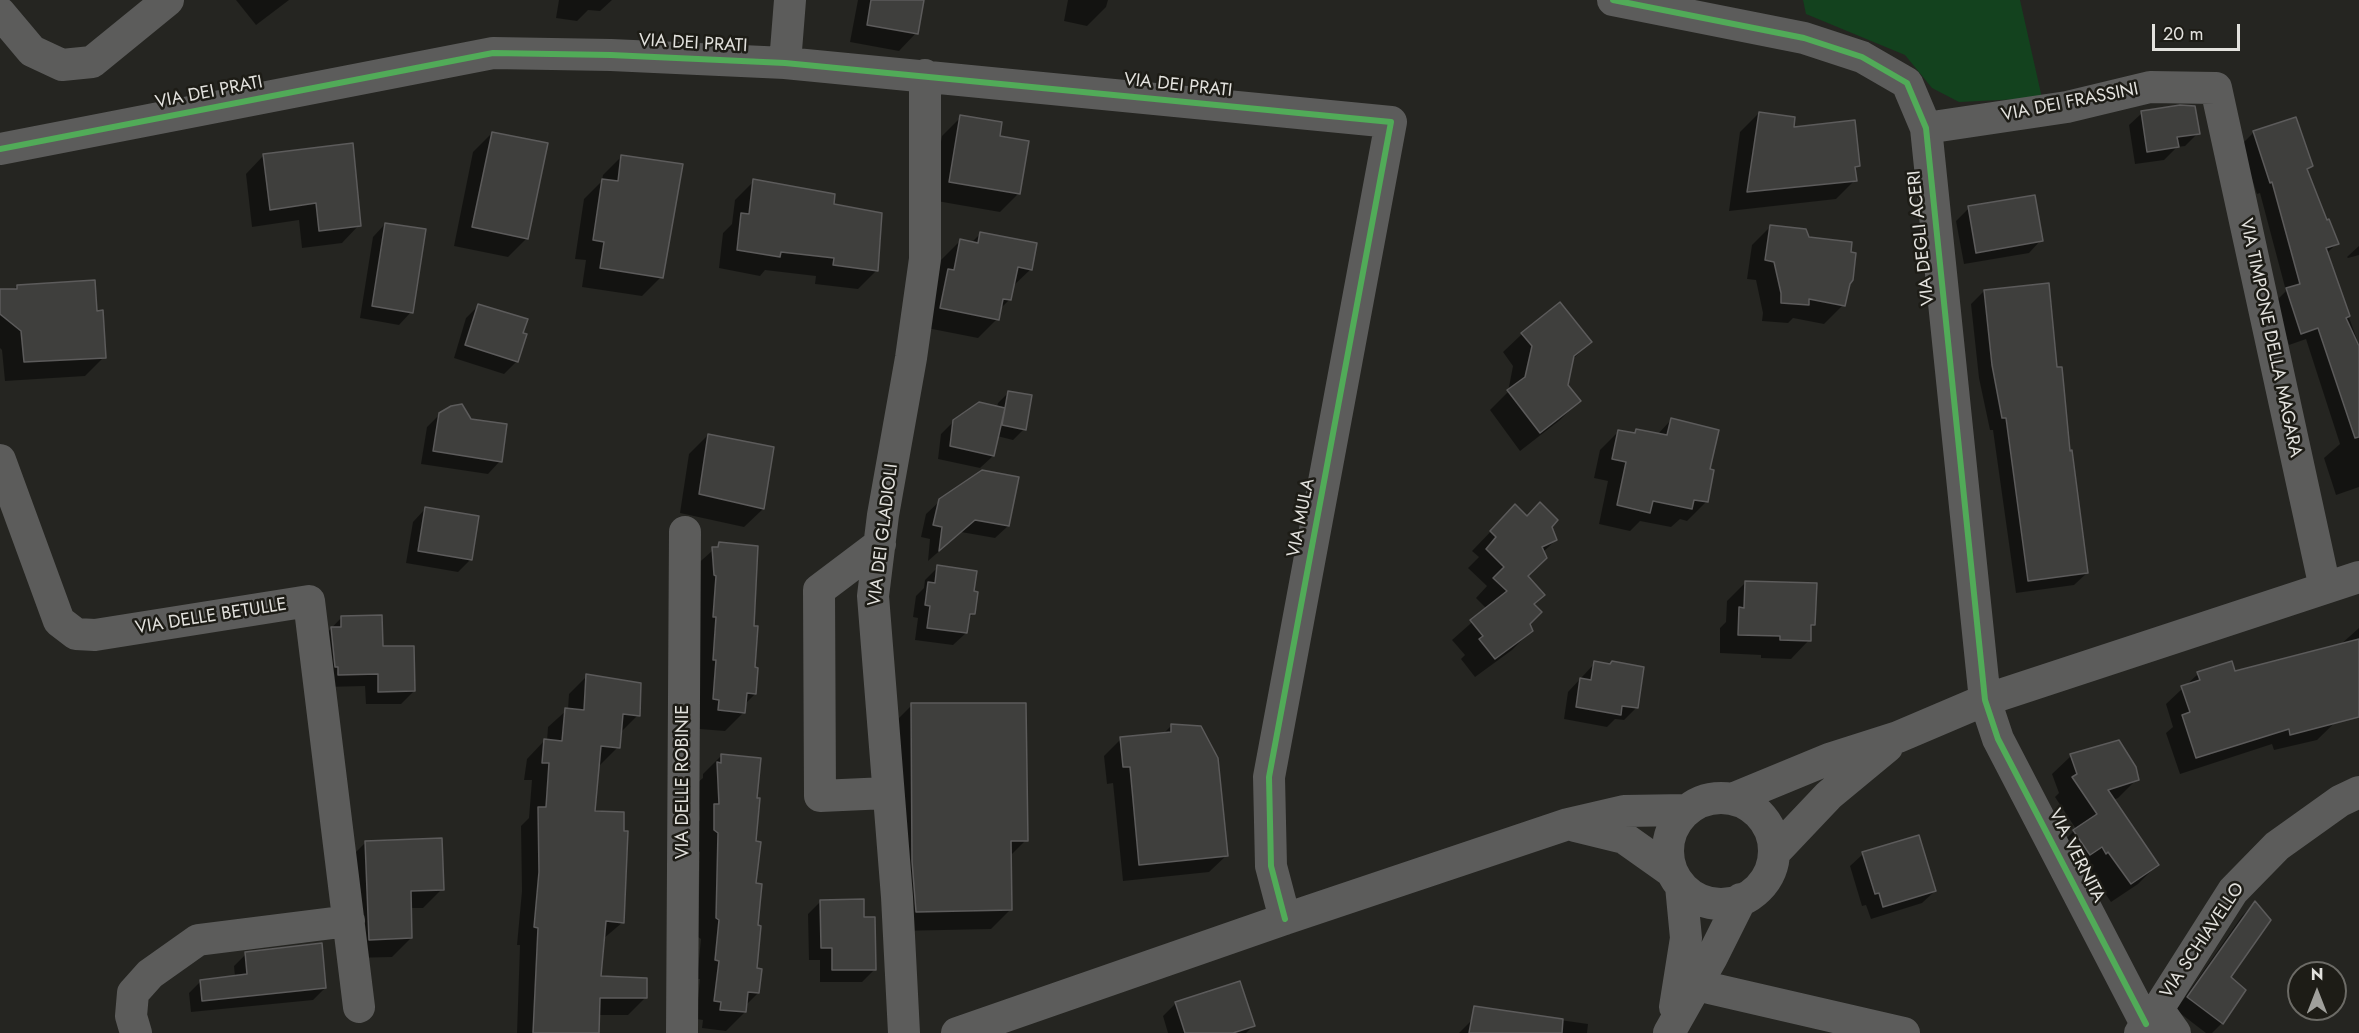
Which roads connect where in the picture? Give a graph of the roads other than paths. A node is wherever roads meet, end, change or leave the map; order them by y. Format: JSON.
{"nodes":[{"id":1,"x":168,"y":0,"type":"edge"},
{"id":2,"x":790,"y":0,"type":"edge"},
{"id":3,"x":1613,"y":0,"type":"edge"},
{"id":4,"x":0,"y":13,"type":"edge"},
{"id":5,"x":785,"y":63,"type":"junction"},
{"id":6,"x":925,"y":75,"type":"junction"},
{"id":7,"x":2216,"y":88,"type":"joint"},
{"id":8,"x":1391,"y":122,"type":"joint"},
{"id":9,"x":1926,"y":128,"type":"junction"},
{"id":10,"x":0,"y":149,"type":"edge"},
{"id":11,"x":0,"y":460,"type":"edge"},
{"id":12,"x":685,"y":532,"type":"dead end"},
{"id":13,"x":879,"y":544,"type":"junction"},
{"id":14,"x":2359,"y":577,"type":"edge"},
{"id":15,"x":2325,"y":588,"type":"junction"},
{"id":16,"x":1985,"y":700,"type":"junction"},
{"id":17,"x":1898,"y":737,"type":"junction"},
{"id":18,"x":2359,"y":792,"type":"edge"},
{"id":19,"x":887,"y":794,"type":"junction"},
{"id":20,"x":1732,"y":799,"type":"junction"},
{"id":21,"x":1686,"y":810,"type":"junction"},
{"id":22,"x":1568,"y":824,"type":"junction"},
{"id":23,"x":1774,"y":853,"type":"junction"},
{"id":24,"x":1676,"y":879,"type":"junction"},
{"id":25,"x":1741,"y":900,"type":"junction"},
{"id":26,"x":1285,"y":919,"type":"junction"},
{"id":27,"x":348,"y":921,"type":"junction"},
{"id":28,"x":1696,"y":985,"type":"junction"},
{"id":29,"x":360,"y":1007,"type":"dead end"},
{"id":30,"x":2155,"y":1025,"type":"edge"},
{"id":31,"x":1670,"y":1030,"type":"edge"},
{"id":32,"x":136,"y":1033,"type":"edge"},
{"id":33,"x":682,"y":1033,"type":"edge"},
{"id":34,"x":904,"y":1033,"type":"edge"},
{"id":35,"x":957,"y":1033,"type":"edge"},
{"id":36,"x":1904,"y":1033,"type":"edge"}],
"edges":[{"from":1,"to":4,"type":"street"},
{"from":2,"to":5,"type":"street"},
{"from":3,"to":9,"type":"street","name":"VIA DEGLI ACERI"},
{"from":5,"to":6,"type":"street","name":"VIA DEI PRATI"},
{"from":5,"to":10,"type":"street","name":"VIA DEI PRATI"},
{"from":6,"to":8,"type":"street","name":"VIA DEI PRATI"},
{"from":6,"to":13,"type":"street","name":"VIA DEI GLADIOLI"},
{"from":7,"to":9,"type":"street","name":"VIA DEI FRASSINI"},
{"from":7,"to":15,"type":"street","name":"VIA TIMPONE DELLA MAGARA"},
{"from":8,"to":26,"type":"street","name":"VIA MULA"},
{"from":9,"to":16,"type":"street","name":"VIA DEGLI ACERI"},
{"from":11,"to":27,"type":"street","name":"VIA DELLE BETULLE"},
{"from":12,"to":33,"type":"street","name":"VIA DELLE ROBINIE"},
{"from":13,"to":19,"type":"street","name":"VIA DEI GLADIOLI"},
{"from":13,"to":19,"type":"street"},
{"from":14,"to":15,"type":"street"},
{"from":15,"to":16,"type":"street"},
{"from":16,"to":17,"type":"street"},
{"from":16,"to":30,"type":"street","name":"VIA VERNITA"},
{"from":17,"to":20,"type":"street"},
{"from":17,"to":23,"type":"street"},
{"from":18,"to":30,"type":"street","name":"VIA SCHIAVELLO"},
{"from":19,"to":34,"type":"street","name":"VIA DEI GLADIOLI"},
{"from":20,"to":21,"type":"street"},
{"from":20,"to":23,"type":"street"},
{"from":21,"to":22,"type":"street"},
{"from":21,"to":24,"type":"street"},
{"from":22,"to":24,"type":"street"},
{"from":22,"to":26,"type":"street"},
{"from":23,"to":25,"type":"street"},
{"from":24,"to":25,"type":"street"},
{"from":24,"to":31,"type":"street"},
{"from":25,"to":28,"type":"street"},
{"from":26,"to":35,"type":"street"},
{"from":27,"to":29,"type":"street","name":"VIA DELLE BETULLE"},
{"from":27,"to":32,"type":"street"},
{"from":28,"to":31,"type":"street"},
{"from":28,"to":36,"type":"street"}]}
